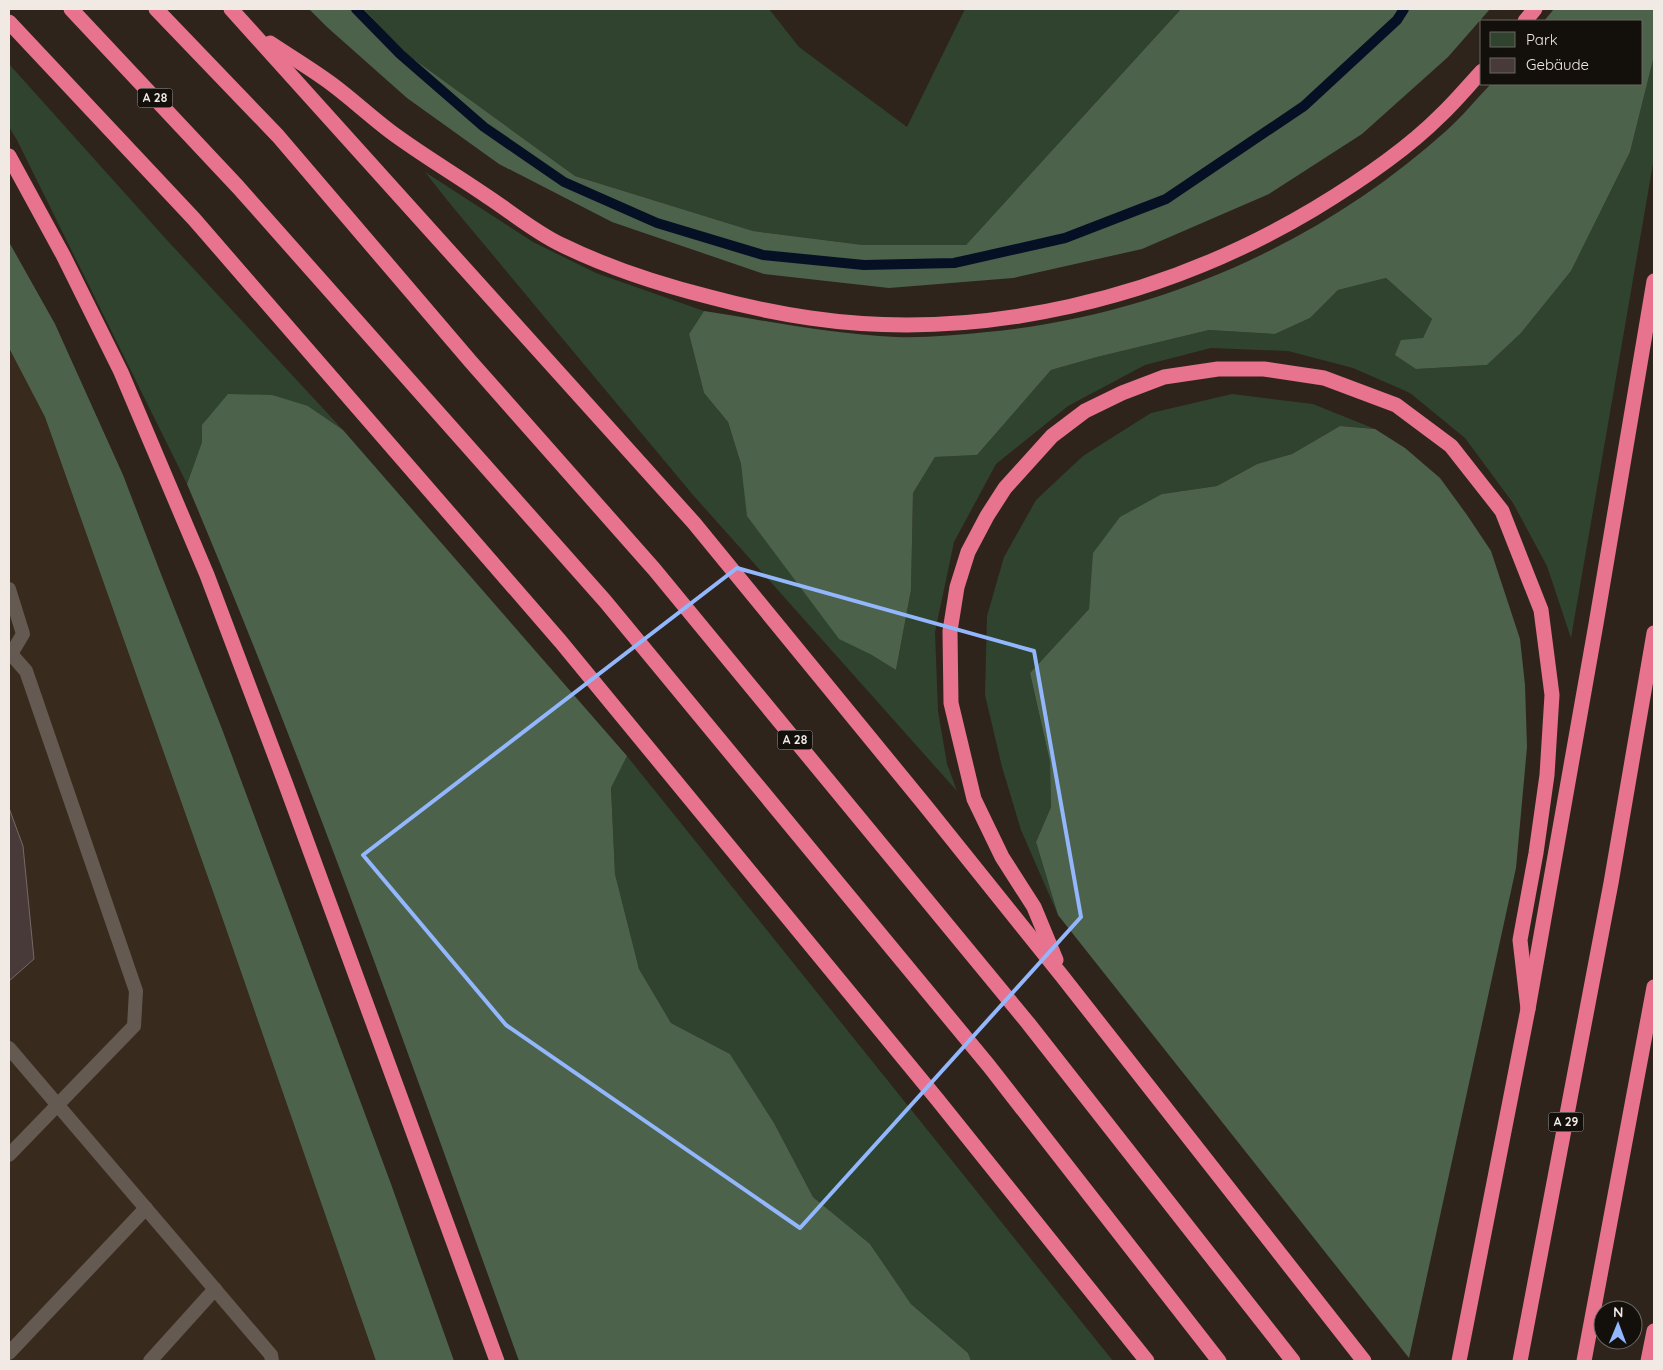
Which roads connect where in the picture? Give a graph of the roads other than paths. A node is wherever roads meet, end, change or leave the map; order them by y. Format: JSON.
{"nodes":[{"id":1,"x":71,"y":9,"type":"edge"},
{"id":2,"x":156,"y":9,"type":"edge"},
{"id":3,"x":232,"y":9,"type":"edge"},
{"id":4,"x":1535,"y":9,"type":"edge"},
{"id":5,"x":1526,"y":20,"type":"edge"},
{"id":6,"x":9,"y":22,"type":"edge"},
{"id":7,"x":253,"y":32,"type":"junction"},
{"id":8,"x":1480,"y":73,"type":"edge"},
{"id":9,"x":9,"y":156,"type":"edge"},
{"id":10,"x":1654,"y":281,"type":"edge"},
{"id":11,"x":9,"y":589,"type":"edge"},
{"id":12,"x":1654,"y":633,"type":"edge"},
{"id":13,"x":10,"y":654,"type":"edge"},
{"id":14,"x":1062,"y":976,"type":"junction"},
{"id":15,"x":1654,"y":987,"type":"edge"},
{"id":16,"x":1528,"y":1009,"type":"junction"},
{"id":17,"x":9,"y":1048,"type":"edge"},
{"id":18,"x":58,"y":1104,"type":"junction"},
{"id":19,"x":9,"y":1156,"type":"edge"},
{"id":20,"x":146,"y":1208,"type":"junction"},
{"id":21,"x":216,"y":1290,"type":"junction"},
{"id":22,"x":1654,"y":1331,"type":"edge"},
{"id":23,"x":9,"y":1353,"type":"edge"},
{"id":24,"x":150,"y":1361,"type":"edge"},
{"id":25,"x":272,"y":1361,"type":"edge"},
{"id":26,"x":497,"y":1361,"type":"edge"},
{"id":27,"x":1147,"y":1361,"type":"edge"},
{"id":28,"x":1219,"y":1361,"type":"edge"},
{"id":29,"x":1293,"y":1361,"type":"edge"},
{"id":30,"x":1364,"y":1361,"type":"edge"},
{"id":31,"x":1459,"y":1361,"type":"edge"},
{"id":32,"x":1520,"y":1361,"type":"edge"},
{"id":33,"x":1584,"y":1361,"type":"edge"},
{"id":34,"x":1648,"y":1361,"type":"edge"}],
"edges":[{"from":1,"to":28,"type":"highway","number":"A 28"},
{"from":2,"to":29,"type":"highway","number":"A 28"},
{"from":3,"to":7,"type":"highway"},
{"from":4,"to":5,"type":"highway"},
{"from":6,"to":27,"type":"highway"},
{"from":7,"to":8,"type":"highway"},
{"from":7,"to":14,"type":"highway"},
{"from":9,"to":26,"type":"highway"},
{"from":10,"to":16,"type":"highway"},
{"from":11,"to":13,"type":"lane"},
{"from":12,"to":32,"type":"highway","number":"A 29"},
{"from":13,"to":18,"type":"lane"},
{"from":14,"to":16,"type":"highway"},
{"from":14,"to":30,"type":"highway"},
{"from":15,"to":33,"type":"highway"},
{"from":16,"to":31,"type":"highway"},
{"from":17,"to":18,"type":"lane"},
{"from":18,"to":19,"type":"lane"},
{"from":18,"to":20,"type":"lane"},
{"from":20,"to":21,"type":"lane"},
{"from":20,"to":23,"type":"lane"},
{"from":21,"to":24,"type":"lane"},
{"from":21,"to":25,"type":"lane"},
{"from":22,"to":34,"type":"highway"}]}
